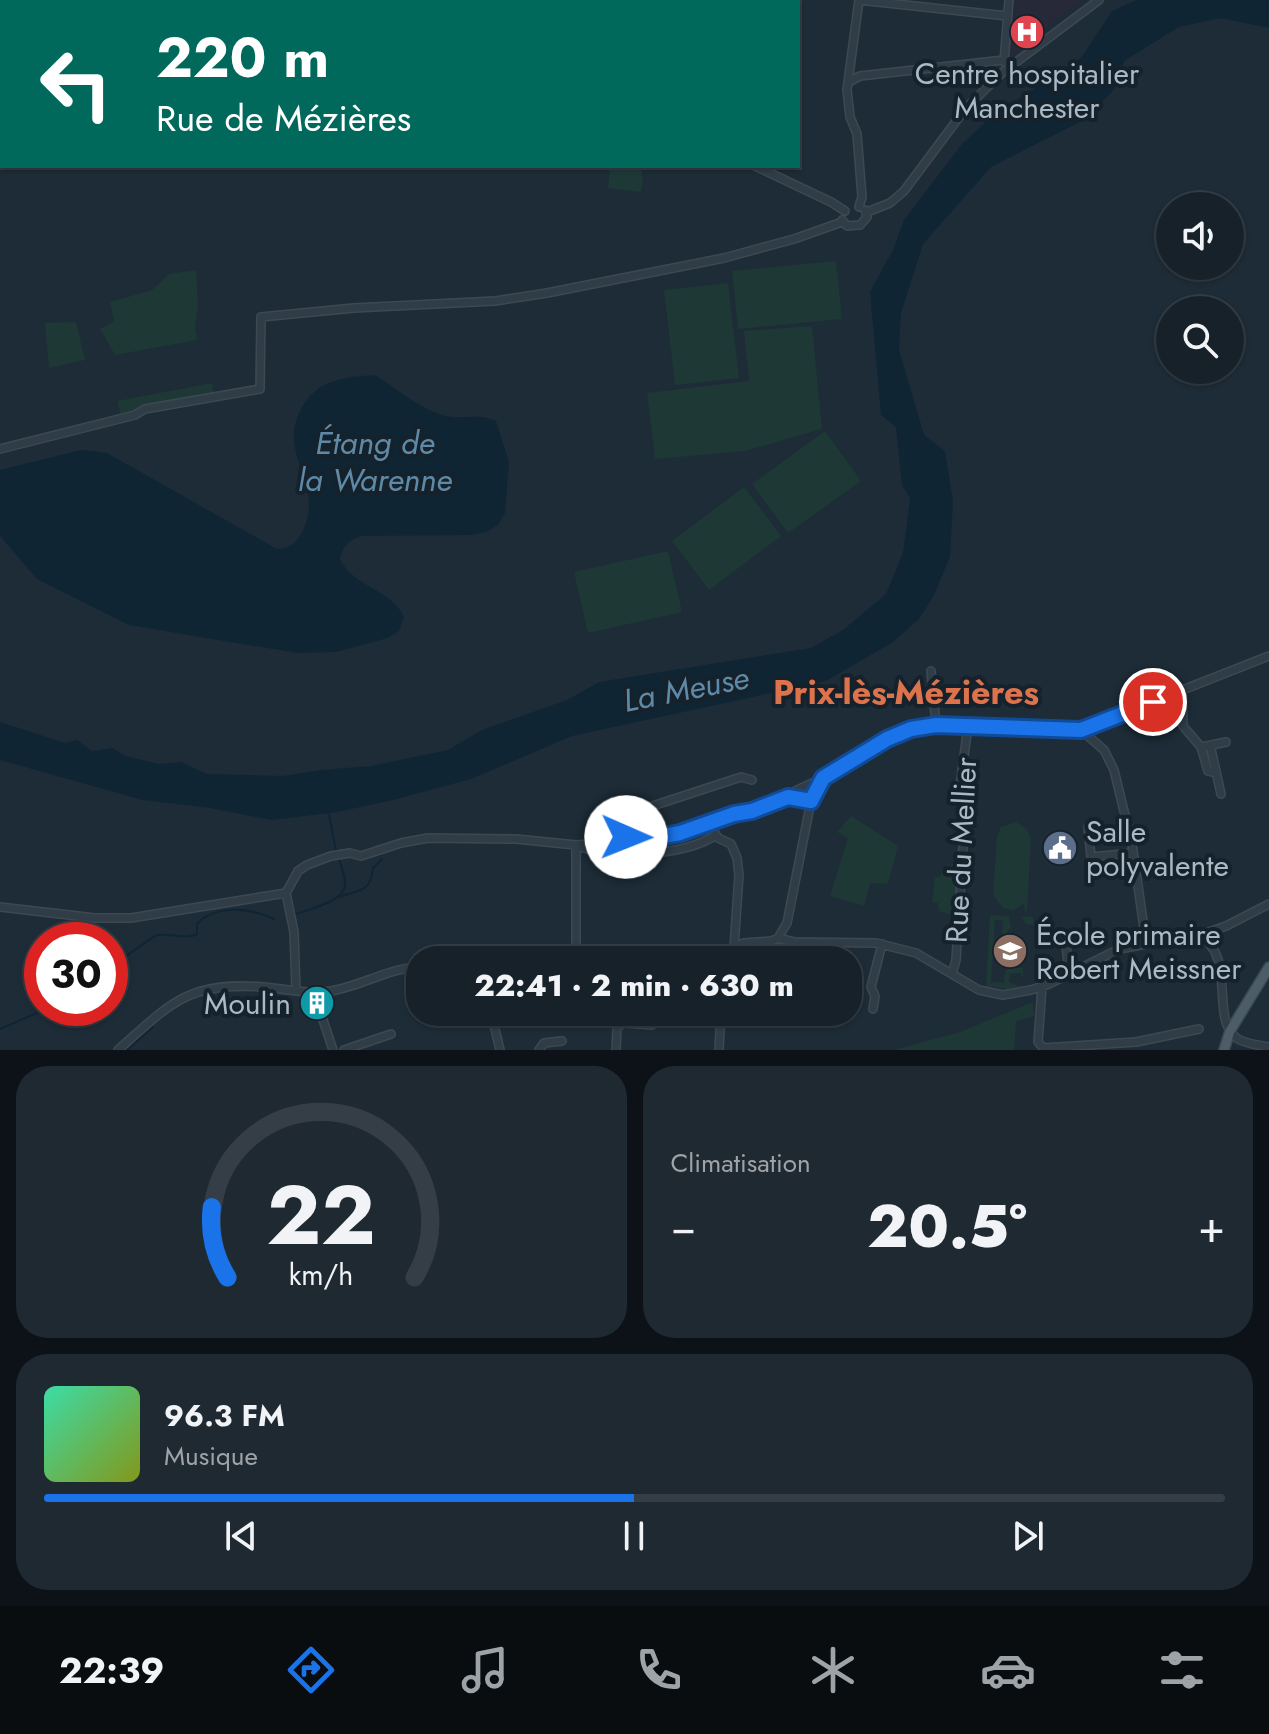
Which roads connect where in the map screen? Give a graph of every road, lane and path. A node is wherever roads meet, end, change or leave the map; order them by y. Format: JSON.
{"nodes":[{"id":1,"x":859,"y":0,"type":"edge"},
{"id":2,"x":1009,"y":0,"type":"edge"},
{"id":3,"x":1099,"y":0,"type":"edge"},
{"id":4,"x":1007,"y":16,"type":"junction"},
{"id":5,"x":1004,"y":60,"type":"junction"},
{"id":6,"x":1003,"y":72,"type":"junction"},
{"id":7,"x":849,"y":82,"type":"junction"},
{"id":8,"x":759,"y":168,"type":"edge"},
{"id":9,"x":863,"y":210,"type":"junction"},
{"id":10,"x":845,"y":211,"type":"junction"},
{"id":11,"x":842,"y":222,"type":"junction"},
{"id":12,"x":0,"y":449,"type":"edge"},
{"id":13,"x":1269,"y":656,"type":"edge"},
{"id":14,"x":931,"y":671,"type":"dead end"},
{"id":15,"x":1182,"y":691,"type":"junction"},
{"id":16,"x":936,"y":725,"type":"junction"},
{"id":17,"x":968,"y":726,"type":"junction"},
{"id":18,"x":1081,"y":730,"type":"junction"},
{"id":19,"x":1226,"y":742,"type":"dead end"},
{"id":20,"x":1204,"y":747,"type":"junction"},
{"id":21,"x":823,"y":778,"type":"junction"},
{"id":22,"x":752,"y":780,"type":"dead end"},
{"id":23,"x":799,"y":791,"type":"junction"},
{"id":24,"x":1221,"y":794,"type":"dead end"},
{"id":25,"x":812,"y":796,"type":"junction"},
{"id":26,"x":788,"y":797,"type":"junction"},
{"id":27,"x":713,"y":823,"type":"junction"},
{"id":28,"x":1088,"y":827,"type":"dead end"},
{"id":29,"x":716,"y":835,"type":"junction"},
{"id":30,"x":627,"y":843,"type":"junction"},
{"id":31,"x":576,"y":845,"type":"junction"},
{"id":32,"x":1133,"y":853,"type":"junction"},
{"id":33,"x":286,"y":893,"type":"junction"},
{"id":34,"x":1269,"y":904,"type":"edge"},
{"id":35,"x":0,"y":907,"type":"edge"},
{"id":36,"x":1195,"y":934,"type":"junction"},
{"id":37,"x":778,"y":938,"type":"junction"},
{"id":38,"x":1146,"y":942,"type":"junction"},
{"id":39,"x":882,"y":944,"type":"junction"},
{"id":40,"x":576,"y":946,"type":"edge"},
{"id":41,"x":734,"y":946,"type":"edge"},
{"id":42,"x":737,"y":946,"type":"edge"},
{"id":43,"x":1066,"y":946,"type":"dead end"},
{"id":44,"x":1068,"y":963,"type":"dead end"},
{"id":45,"x":1269,"y":967,"type":"edge"},
{"id":46,"x":406,"y":968,"type":"edge"},
{"id":47,"x":952,"y":974,"type":"junction"},
{"id":48,"x":1042,"y":987,"type":"junction"},
{"id":49,"x":296,"y":991,"type":"junction"},
{"id":50,"x":308,"y":992,"type":"junction"},
{"id":51,"x":873,"y":1009,"type":"dead end"},
{"id":52,"x":494,"y":1026,"type":"edge"},
{"id":53,"x":619,"y":1026,"type":"edge"},
{"id":54,"x":720,"y":1026,"type":"edge"},
{"id":55,"x":1199,"y":1029,"type":"dead end"},
{"id":56,"x":1230,"y":1031,"type":"junction"},
{"id":57,"x":391,"y":1034,"type":"dead end"},
{"id":58,"x":562,"y":1041,"type":"dead end"},
{"id":59,"x":1137,"y":1046,"type":"edge"},
{"id":60,"x":1269,"y":1047,"type":"edge"},
{"id":61,"x":118,"y":1050,"type":"edge"},
{"id":62,"x":333,"y":1050,"type":"edge"},
{"id":63,"x":344,"y":1050,"type":"edge"},
{"id":64,"x":500,"y":1050,"type":"edge"},
{"id":65,"x":539,"y":1050,"type":"edge"},
{"id":66,"x":616,"y":1050,"type":"edge"},
{"id":67,"x":719,"y":1050,"type":"edge"},
{"id":68,"x":1224,"y":1050,"type":"edge"}],
"edges":[{"from":1,"to":4,"type":"street"},
{"from":1,"to":7,"type":"street"},
{"from":2,"to":4,"type":"street"},
{"from":3,"to":6,"type":"street"},
{"from":4,"to":5,"type":"street"},
{"from":5,"to":6,"type":"street"},
{"from":5,"to":7,"type":"street"},
{"from":6,"to":9,"type":"street"},
{"from":7,"to":9,"type":"street"},
{"from":8,"to":10,"type":"street"},
{"from":9,"to":10,"type":"street"},
{"from":9,"to":11,"type":"street"},
{"from":10,"to":11,"type":"street"},
{"from":11,"to":12,"type":"street"},
{"from":13,"to":15,"type":"street"},
{"from":14,"to":16,"type":"street"},
{"from":15,"to":18,"type":"street"},
{"from":15,"to":20,"type":"street"},
{"from":16,"to":17,"type":"street"},
{"from":16,"to":21,"type":"street"},
{"from":17,"to":18,"type":"street"},
{"from":17,"to":47,"type":"street","name":"Rue du Mellier"},
{"from":18,"to":32,"type":"street"},
{"from":19,"to":20,"type":"street"},
{"from":20,"to":24,"type":"street"},
{"from":21,"to":23,"type":"street"},
{"from":21,"to":25,"type":"street"},
{"from":22,"to":30,"type":"street"},
{"from":23,"to":25,"type":"street"},
{"from":23,"to":26,"type":"street"},
{"from":25,"to":26,"type":"street"},
{"from":25,"to":37,"type":"street"},
{"from":26,"to":27,"type":"street"},
{"from":27,"to":29,"type":"street"},
{"from":27,"to":30,"type":"street"},
{"from":28,"to":32,"type":"street"},
{"from":29,"to":31,"type":"street"},
{"from":29,"to":41,"type":"street"},
{"from":30,"to":31,"type":"street"},
{"from":31,"to":33,"type":"street"},
{"from":31,"to":40,"type":"street"},
{"from":32,"to":38,"type":"street"},
{"from":33,"to":35,"type":"street"},
{"from":33,"to":49,"type":"street"},
{"from":34,"to":36,"type":"street"},
{"from":36,"to":38,"type":"street"},
{"from":36,"to":56,"type":"street"},
{"from":37,"to":39,"type":"street"},
{"from":37,"to":42,"type":"street"},
{"from":38,"to":48,"type":"street"},
{"from":39,"to":47,"type":"street"},
{"from":39,"to":51,"type":"street"},
{"from":43,"to":44,"type":"street"},
{"from":45,"to":56,"type":"main road"},
{"from":46,"to":50,"type":"street"},
{"from":47,"to":48,"type":"street"},
{"from":48,"to":59,"type":"street"},
{"from":49,"to":50,"type":"street"},
{"from":49,"to":61,"type":"street"},
{"from":50,"to":62,"type":"street"},
{"from":52,"to":64,"type":"street"},
{"from":53,"to":66,"type":"street"},
{"from":54,"to":67,"type":"street"},
{"from":55,"to":59,"type":"street"},
{"from":56,"to":60,"type":"street"},
{"from":56,"to":68,"type":"main road"},
{"from":57,"to":63,"type":"street"},
{"from":58,"to":65,"type":"street"}]}
